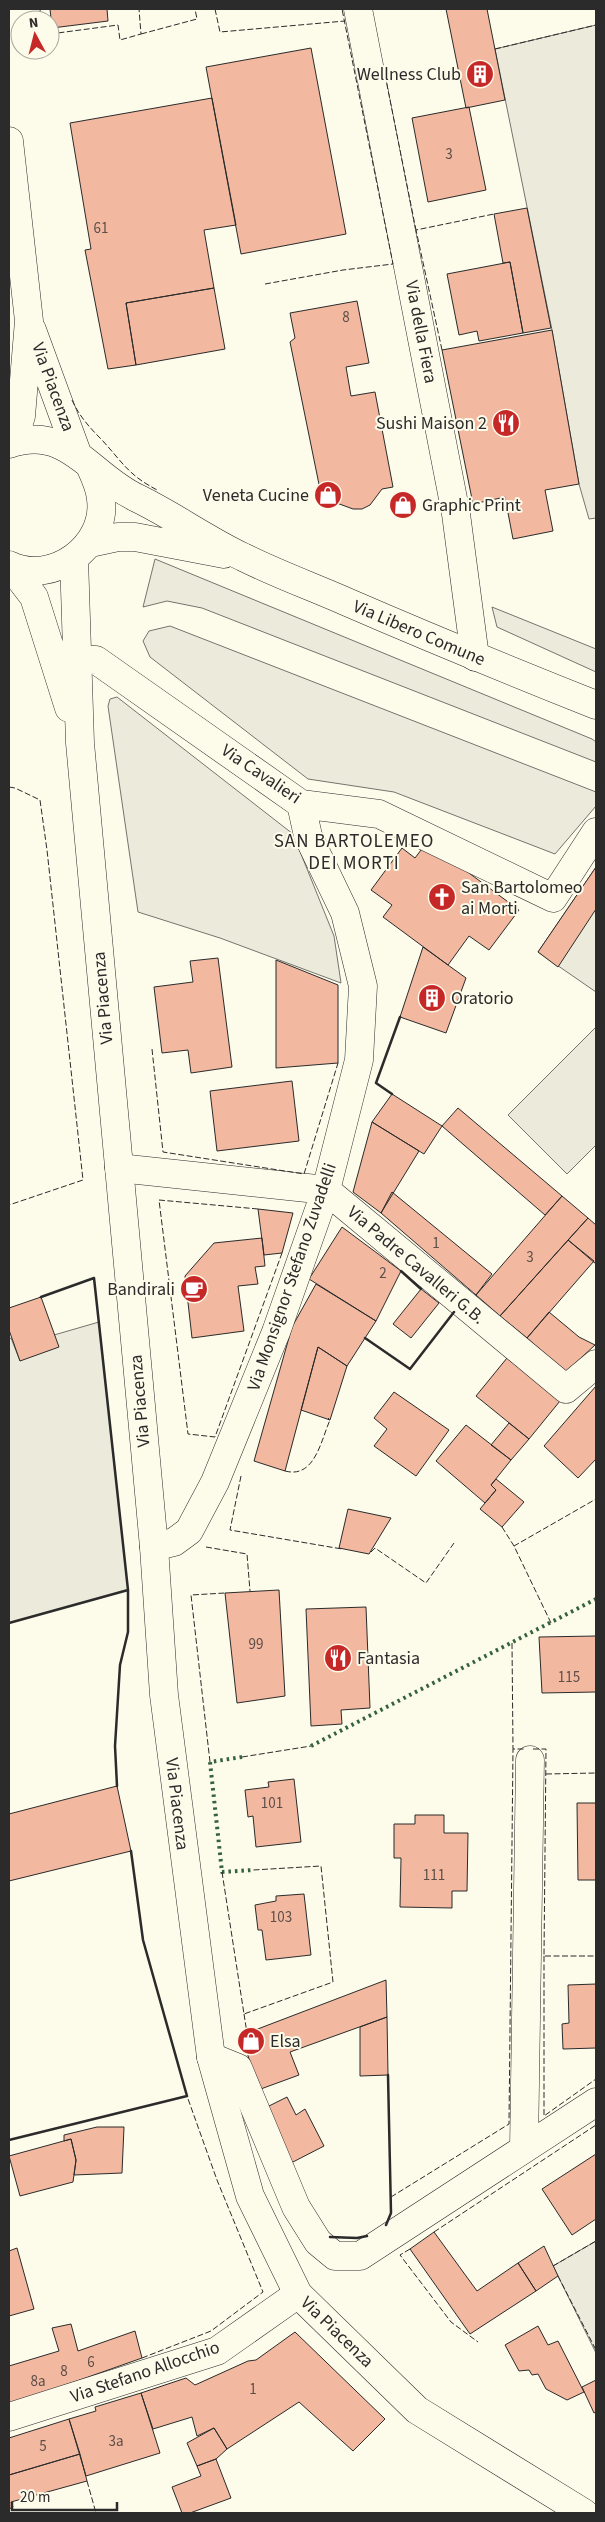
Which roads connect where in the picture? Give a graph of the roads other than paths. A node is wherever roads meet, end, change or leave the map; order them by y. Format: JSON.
{"nodes":[{"id":1,"x":358,"y":9,"type":"edge"},
{"id":2,"x":9,"y":141,"type":"edge"},
{"id":3,"x":29,"y":321,"type":"junction"},
{"id":4,"x":9,"y":440,"type":"edge"},
{"id":5,"x":9,"y":444,"type":"edge"},
{"id":6,"x":83,"y":460,"type":"junction"},
{"id":7,"x":82,"y":551,"type":"junction"},
{"id":8,"x":242,"y":557,"type":"junction"},
{"id":9,"x":10,"y":566,"type":"edge"},
{"id":10,"x":475,"y":657,"type":"junction"},
{"id":11,"x":78,"y":659,"type":"junction"},
{"id":12,"x":596,"y":705,"type":"edge"},
{"id":13,"x":80,"y":743,"type":"junction"},
{"id":14,"x":301,"y":804,"type":"junction"},
{"id":15,"x":596,"y":832,"type":"edge"},
{"id":16,"x":119,"y":1168,"type":"junction"},
{"id":17,"x":326,"y":1190,"type":"junction"},
{"id":18,"x":596,"y":1364,"type":"edge"},
{"id":19,"x":154,"y":1547,"type":"junction"},
{"id":20,"x":530,"y":1760,"type":"dead end"},
{"id":21,"x":211,"y":2057,"type":"junction"},
{"id":22,"x":596,"y":2102,"type":"edge"},
{"id":23,"x":524,"y":2148,"type":"junction"},
{"id":24,"x":298,"y":2294,"type":"junction"},
{"id":25,"x":9,"y":2417,"type":"edge"},
{"id":26,"x":584,"y":2513,"type":"edge"}],
"edges":[{"from":1,"to":10,"type":"street","name":"Via della Fiera"},
{"from":2,"to":3,"type":"street","name":"Via Piacenza"},
{"from":3,"to":4,"type":"street","name":"Via Piacenza"},
{"from":3,"to":6,"type":"street","name":"Via Piacenza"},
{"from":5,"to":6,"type":"street","name":"Via Libero Comune"},
{"from":6,"to":7,"type":"street"},
{"from":6,"to":8,"type":"street","name":"Via Libero Comune"},
{"from":7,"to":8,"type":"street","name":"Via Libero Comune"},
{"from":7,"to":9,"type":"street","name":"Via Libero Comune"},
{"from":7,"to":11,"type":"street","name":"Via Piacenza"},
{"from":8,"to":10,"type":"street","name":"Via Libero Comune"},
{"from":9,"to":13,"type":"street","name":"Via Piacenza"},
{"from":10,"to":12,"type":"street","name":"Via Libero Comune"},
{"from":11,"to":13,"type":"street","name":"Via Piacenza"},
{"from":11,"to":14,"type":"street","name":"Via Cavalieri"},
{"from":13,"to":16,"type":"street","name":"Via Piacenza"},
{"from":14,"to":15,"type":"street","name":"Via Cavalieri"},
{"from":14,"to":17,"type":"street","name":"Via Monsignor Stefano Zuvadelli"},
{"from":16,"to":17,"type":"street"},
{"from":16,"to":19,"type":"street","name":"Via Piacenza"},
{"from":17,"to":18,"type":"street","name":"Via Padre Cavalleri G.B."},
{"from":17,"to":19,"type":"street","name":"Via Monsignor Stefano Zuvadelli"},
{"from":19,"to":21,"type":"street","name":"Via Piacenza"},
{"from":20,"to":23,"type":"street"},
{"from":21,"to":23,"type":"street"},
{"from":21,"to":24,"type":"street","name":"Via Piacenza"},
{"from":22,"to":23,"type":"street"},
{"from":24,"to":25,"type":"street","name":"Via Stefano Allocchio"},
{"from":24,"to":26,"type":"street","name":"Via Piacenza"}]}
